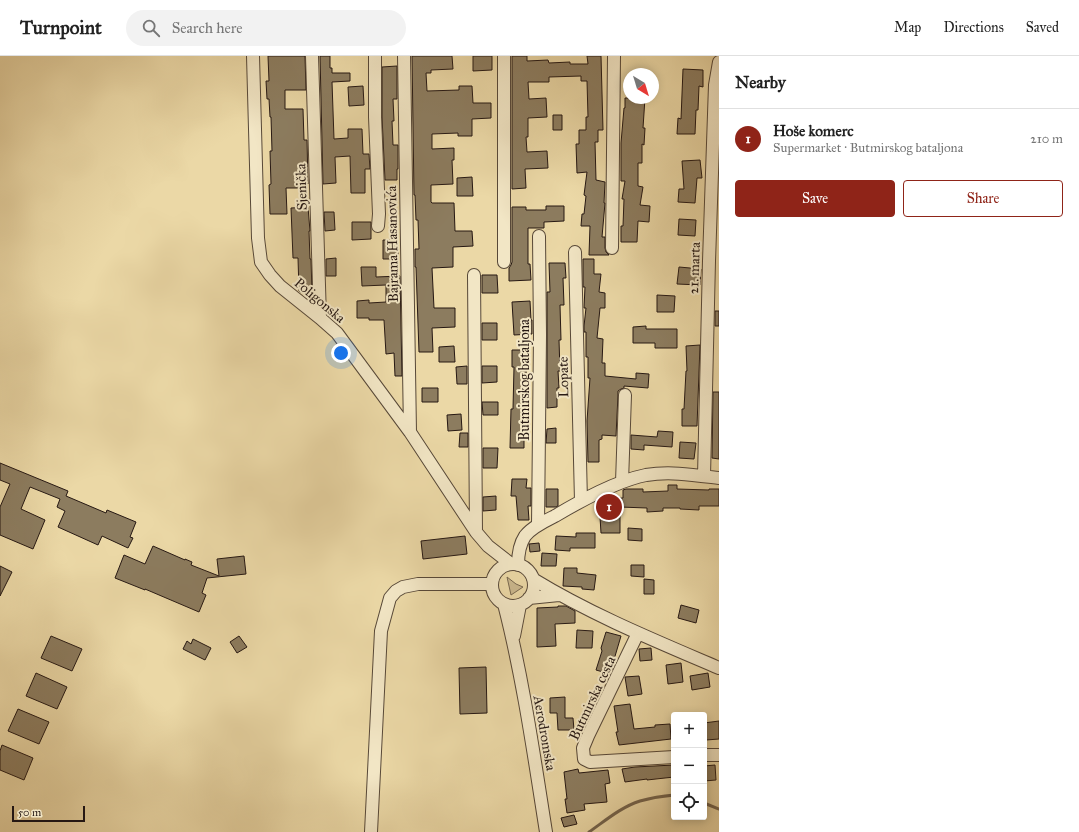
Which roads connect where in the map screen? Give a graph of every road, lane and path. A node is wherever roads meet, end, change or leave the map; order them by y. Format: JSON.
{"nodes":[{"id":1,"x":252,"y":56,"type":"edge"},
{"id":2,"x":312,"y":56,"type":"edge"},
{"id":3,"x":375,"y":56,"type":"edge"},
{"id":4,"x":404,"y":56,"type":"edge"},
{"id":5,"x":504,"y":56,"type":"edge"},
{"id":6,"x":614,"y":56,"type":"edge"},
{"id":7,"x":719,"y":62,"type":"edge"},
{"id":8,"x":378,"y":226,"type":"dead end"},
{"id":9,"x":539,"y":236,"type":"dead end"},
{"id":10,"x":612,"y":248,"type":"dead end"},
{"id":11,"x":575,"y":252,"type":"dead end"},
{"id":12,"x":504,"y":262,"type":"dead end"},
{"id":13,"x":474,"y":275,"type":"dead end"},
{"id":14,"x":320,"y":318,"type":"junction"},
{"id":15,"x":625,"y":395,"type":"dead end"},
{"id":16,"x":410,"y":432,"type":"junction"},
{"id":17,"x":704,"y":476,"type":"junction"},
{"id":18,"x":719,"y":478,"type":"edge"},
{"id":19,"x":622,"y":482,"type":"junction"},
{"id":20,"x":581,"y":501,"type":"junction"},
{"id":21,"x":538,"y":525,"type":"junction"},
{"id":22,"x":476,"y":532,"type":"junction"},
{"id":23,"x":488,"y":546,"type":"junction"},
{"id":24,"x":514,"y":565,"type":"junction"},
{"id":25,"x":498,"y":570,"type":"junction"},
{"id":26,"x":533,"y":579,"type":"junction"},
{"id":27,"x":492,"y":584,"type":"junction"},
{"id":28,"x":560,"y":595,"type":"junction"},
{"id":29,"x":525,"y":601,"type":"junction"},
{"id":30,"x":504,"y":604,"type":"junction"},
{"id":31,"x":638,"y":633,"type":"junction"},
{"id":32,"x":513,"y":639,"type":"junction"},
{"id":33,"x":719,"y":668,"type":"edge"},
{"id":34,"x":707,"y":755,"type":"edge"},
{"id":35,"x":719,"y":755,"type":"edge"},
{"id":36,"x":671,"y":757,"type":"edge"},
{"id":37,"x":371,"y":832,"type":"edge"},
{"id":38,"x":546,"y":832,"type":"edge"}],
"edges":[{"from":1,"to":14,"type":"street","name":"Poligonska"},
{"from":2,"to":14,"type":"street","name":"Sjenička"},
{"from":3,"to":8,"type":"street"},
{"from":4,"to":16,"type":"street","name":"Bajrama Hasanovića"},
{"from":5,"to":12,"type":"street"},
{"from":6,"to":10,"type":"street"},
{"from":7,"to":17,"type":"street","name":"21. marta"},
{"from":9,"to":21,"type":"street","name":"Butmirskog bataljona"},
{"from":11,"to":20,"type":"street","name":"Lopate"},
{"from":13,"to":22,"type":"street"},
{"from":14,"to":16,"type":"street","name":"Poligonska"},
{"from":15,"to":19,"type":"street"},
{"from":16,"to":22,"type":"street","name":"Poligonska"},
{"from":17,"to":18,"type":"street"},
{"from":17,"to":19,"type":"street"},
{"from":19,"to":20,"type":"street"},
{"from":20,"to":21,"type":"street"},
{"from":21,"to":24,"type":"street"},
{"from":22,"to":23,"type":"street","name":"Poligonska"},
{"from":23,"to":24,"type":"street","name":"Poligonska"},
{"from":23,"to":25,"type":"street","name":"Poligonska"},
{"from":24,"to":25,"type":"street"},
{"from":24,"to":26,"type":"street"},
{"from":25,"to":27,"type":"street"},
{"from":26,"to":28,"type":"street"},
{"from":26,"to":29,"type":"street"},
{"from":27,"to":30,"type":"street"},
{"from":27,"to":37,"type":"street"},
{"from":28,"to":29,"type":"street"},
{"from":28,"to":31,"type":"street"},
{"from":29,"to":30,"type":"street"},
{"from":29,"to":32,"type":"street","name":"Aerodromska"},
{"from":30,"to":32,"type":"street","name":"Aerodromska"},
{"from":31,"to":33,"type":"street"},
{"from":31,"to":36,"type":"street","name":"Butmirska cesta"},
{"from":32,"to":38,"type":"street","name":"Aerodromska"},
{"from":34,"to":35,"type":"street"}]}
